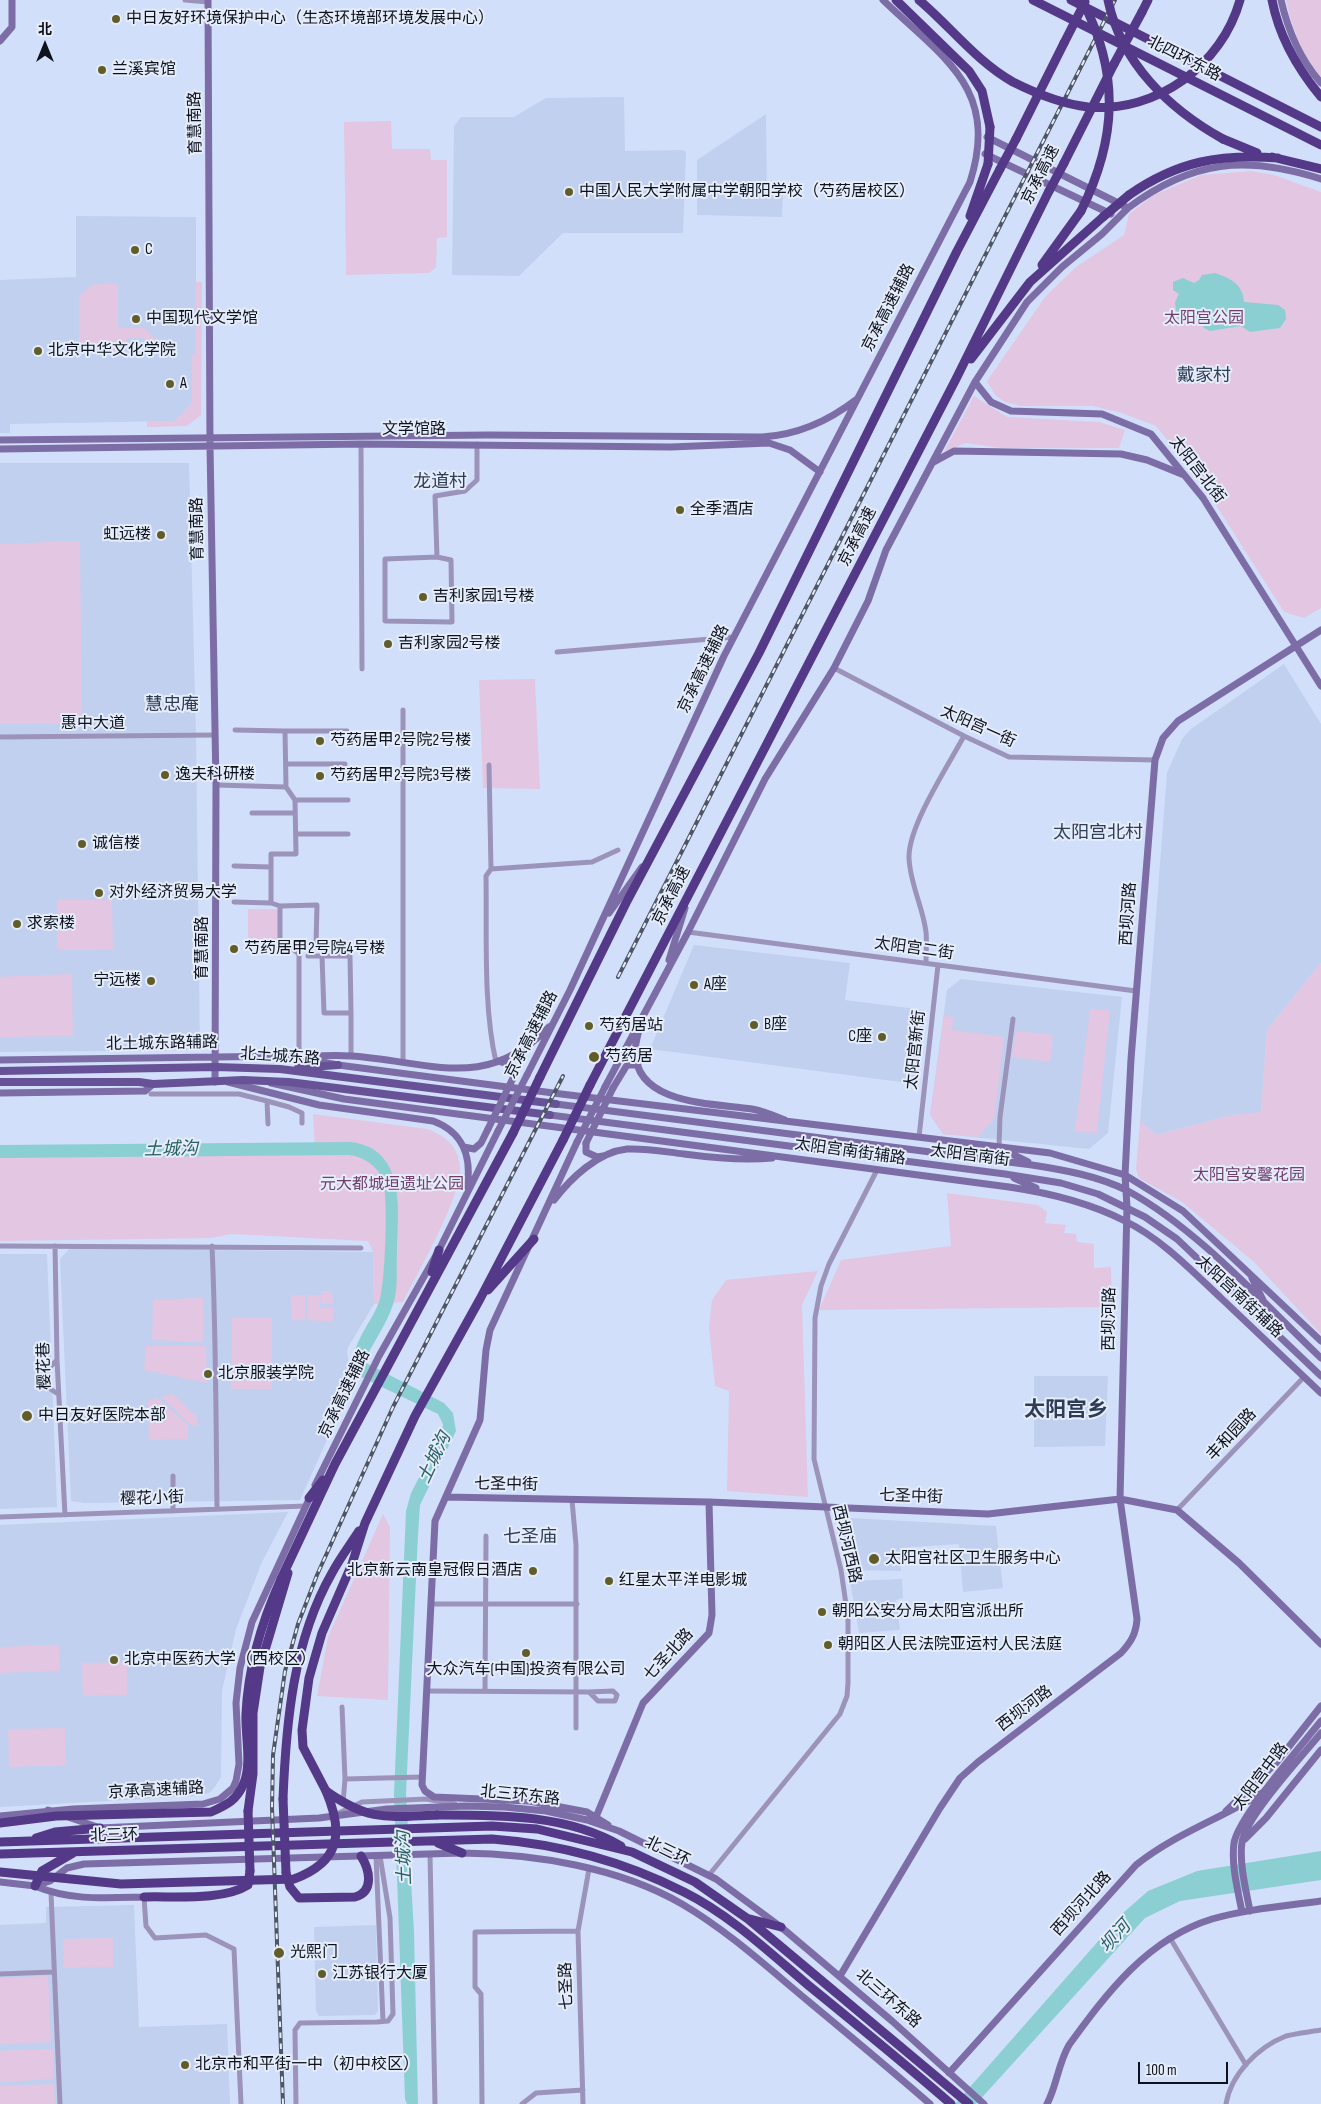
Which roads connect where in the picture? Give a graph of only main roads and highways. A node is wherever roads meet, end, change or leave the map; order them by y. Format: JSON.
{"nodes":[{"id":1,"x":896,"y":0,"type":"edge"},
{"id":2,"x":919,"y":0,"type":"edge"},
{"id":3,"x":1033,"y":0,"type":"edge"},
{"id":4,"x":1071,"y":0,"type":"edge"},
{"id":5,"x":1082,"y":0,"type":"edge"},
{"id":6,"x":1086,"y":0,"type":"edge"},
{"id":7,"x":1108,"y":0,"type":"edge"},
{"id":8,"x":1148,"y":0,"type":"edge"},
{"id":9,"x":1240,"y":0,"type":"edge"},
{"id":10,"x":1272,"y":0,"type":"edge"},
{"id":11,"x":1321,"y":97,"type":"edge"},
{"id":12,"x":1321,"y":127,"type":"edge"},
{"id":13,"x":1321,"y":145,"type":"edge"},
{"id":14,"x":1278,"y":158,"type":"junction"},
{"id":15,"x":1321,"y":169,"type":"edge"},
{"id":16,"x":957,"y":251,"type":"junction"},
{"id":17,"x":1030,"y":282,"type":"junction"},
{"id":18,"x":956,"y":379,"type":"junction"},
{"id":19,"x":338,"y":1065,"type":"road end"},
{"id":20,"x":280,"y":1069,"type":"junction"},
{"id":21,"x":0,"y":1071,"type":"edge"},
{"id":22,"x":0,"y":1082,"type":"edge"},
{"id":23,"x":556,"y":1104,"type":"road end"},
{"id":24,"x":550,"y":1116,"type":"road end"},
{"id":25,"x":534,"y":1239,"type":"road end"},
{"id":26,"x":439,"y":1250,"type":"road end"},
{"id":27,"x":425,"y":1294,"type":"junction"},
{"id":28,"x":480,"y":1300,"type":"junction"},
{"id":29,"x":335,"y":1464,"type":"junction"},
{"id":30,"x":307,"y":1502,"type":"road end"},
{"id":31,"x":365,"y":1522,"type":"junction"},
{"id":32,"x":297,"y":1544,"type":"junction"},
{"id":33,"x":326,"y":1791,"type":"junction"},
{"id":34,"x":0,"y":1823,"type":"edge"},
{"id":35,"x":100,"y":1828,"type":"road end"},
{"id":36,"x":433,"y":1841,"type":"junction"},
{"id":37,"x":0,"y":1842,"type":"edge"},
{"id":38,"x":24,"y":1842,"type":"junction"},
{"id":39,"x":76,"y":1852,"type":"junction"},
{"id":40,"x":632,"y":1852,"type":"junction"},
{"id":41,"x":462,"y":1853,"type":"road end"},
{"id":42,"x":0,"y":1854,"type":"edge"},
{"id":43,"x":361,"y":1856,"type":"road end"},
{"id":44,"x":0,"y":1872,"type":"edge"},
{"id":45,"x":35,"y":1886,"type":"road end"},
{"id":46,"x":144,"y":1897,"type":"road end"},
{"id":47,"x":748,"y":1919,"type":"junction"},
{"id":48,"x":781,"y":1927,"type":"road end"},
{"id":49,"x":951,"y":2104,"type":"edge"},
{"id":50,"x":969,"y":2104,"type":"edge"}],
"edges":[{"from":1,"to":16,"type":"highway","bridge":true},
{"from":2,"to":9,"type":"highway","bridge":true},
{"from":3,"to":13,"type":"highway","name":"北四环东路"},
{"from":4,"to":12,"type":"highway","name":"北四环东路"},
{"from":5,"to":17,"type":"highway","bridge":true},
{"from":6,"to":16,"type":"highway","bridge":true},
{"from":7,"to":14,"type":"highway","bridge":true},
{"from":8,"to":18,"type":"highway","name":"京承高速","bridge":true},
{"from":10,"to":11,"type":"highway"},
{"from":14,"to":15,"type":"highway"},
{"from":14,"to":17,"type":"highway","bridge":true},
{"from":16,"to":27,"type":"highway","bridge":true},
{"from":17,"to":18,"type":"highway"},
{"from":18,"to":28,"type":"highway","name":"京承高速","bridge":true},
{"from":19,"to":20,"type":"main road"},
{"from":20,"to":21,"type":"main road","name":"北土城东路"},
{"from":20,"to":23,"type":"main road","name":"北土城东路"},
{"from":22,"to":24,"type":"main road","name":"北土城东路"},
{"from":25,"to":28,"type":"highway"},
{"from":26,"to":27,"type":"highway"},
{"from":27,"to":29,"type":"highway"},
{"from":28,"to":31,"type":"highway"},
{"from":29,"to":30,"type":"highway"},
{"from":29,"to":32,"type":"highway"},
{"from":31,"to":33,"type":"highway"},
{"from":31,"to":43,"type":"highway","bridge":true},
{"from":32,"to":34,"type":"highway","bridge":true},
{"from":32,"to":46,"type":"highway","bridge":true},
{"from":33,"to":40,"type":"highway","bridge":true},
{"from":33,"to":44,"type":"highway","bridge":true},
{"from":35,"to":38,"type":"highway"},
{"from":36,"to":39,"type":"highway","name":"北三环"},
{"from":36,"to":41,"type":"highway"},
{"from":36,"to":49,"type":"highway","name":"北三环"},
{"from":37,"to":38,"type":"highway","name":"北三环"},
{"from":38,"to":40,"type":"highway","name":"北三环"},
{"from":39,"to":42,"type":"highway","name":"北三环"},
{"from":39,"to":45,"type":"highway"},
{"from":40,"to":47,"type":"highway","name":"北三环"},
{"from":47,"to":48,"type":"highway"},
{"from":47,"to":50,"type":"highway","name":"北三环"}]}
